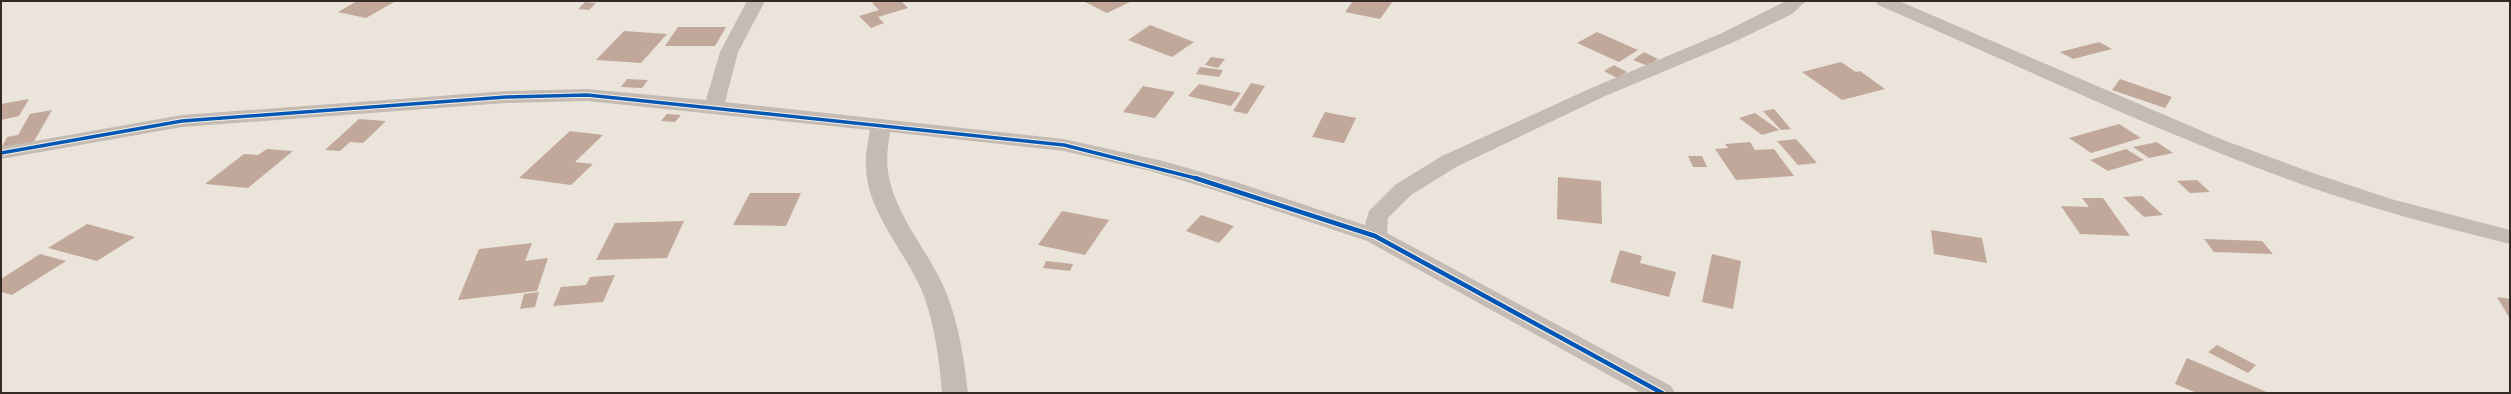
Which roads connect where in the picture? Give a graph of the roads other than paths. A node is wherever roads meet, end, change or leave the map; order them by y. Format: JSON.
{"nodes":[{"id":1,"x":756,"y":1,"type":"edge"},
{"id":2,"x":1797,"y":1,"type":"edge"},
{"id":3,"x":1884,"y":1,"type":"edge"},
{"id":4,"x":714,"y":107,"type":"junction"},
{"id":5,"x":881,"y":126,"type":"junction"},
{"id":6,"x":1,"y":153,"type":"edge"},
{"id":7,"x":1375,"y":236,"type":"junction"},
{"id":8,"x":2510,"y":237,"type":"edge"},
{"id":9,"x":955,"y":393,"type":"edge"},
{"id":10,"x":1662,"y":393,"type":"edge"}],
"edges":[{"from":1,"to":4,"type":"street"},
{"from":2,"to":7,"type":"street"},
{"from":3,"to":8,"type":"street"},
{"from":4,"to":5,"type":"street"},
{"from":4,"to":6,"type":"street"},
{"from":5,"to":7,"type":"street"},
{"from":5,"to":9,"type":"street"},
{"from":7,"to":10,"type":"street"}]}
